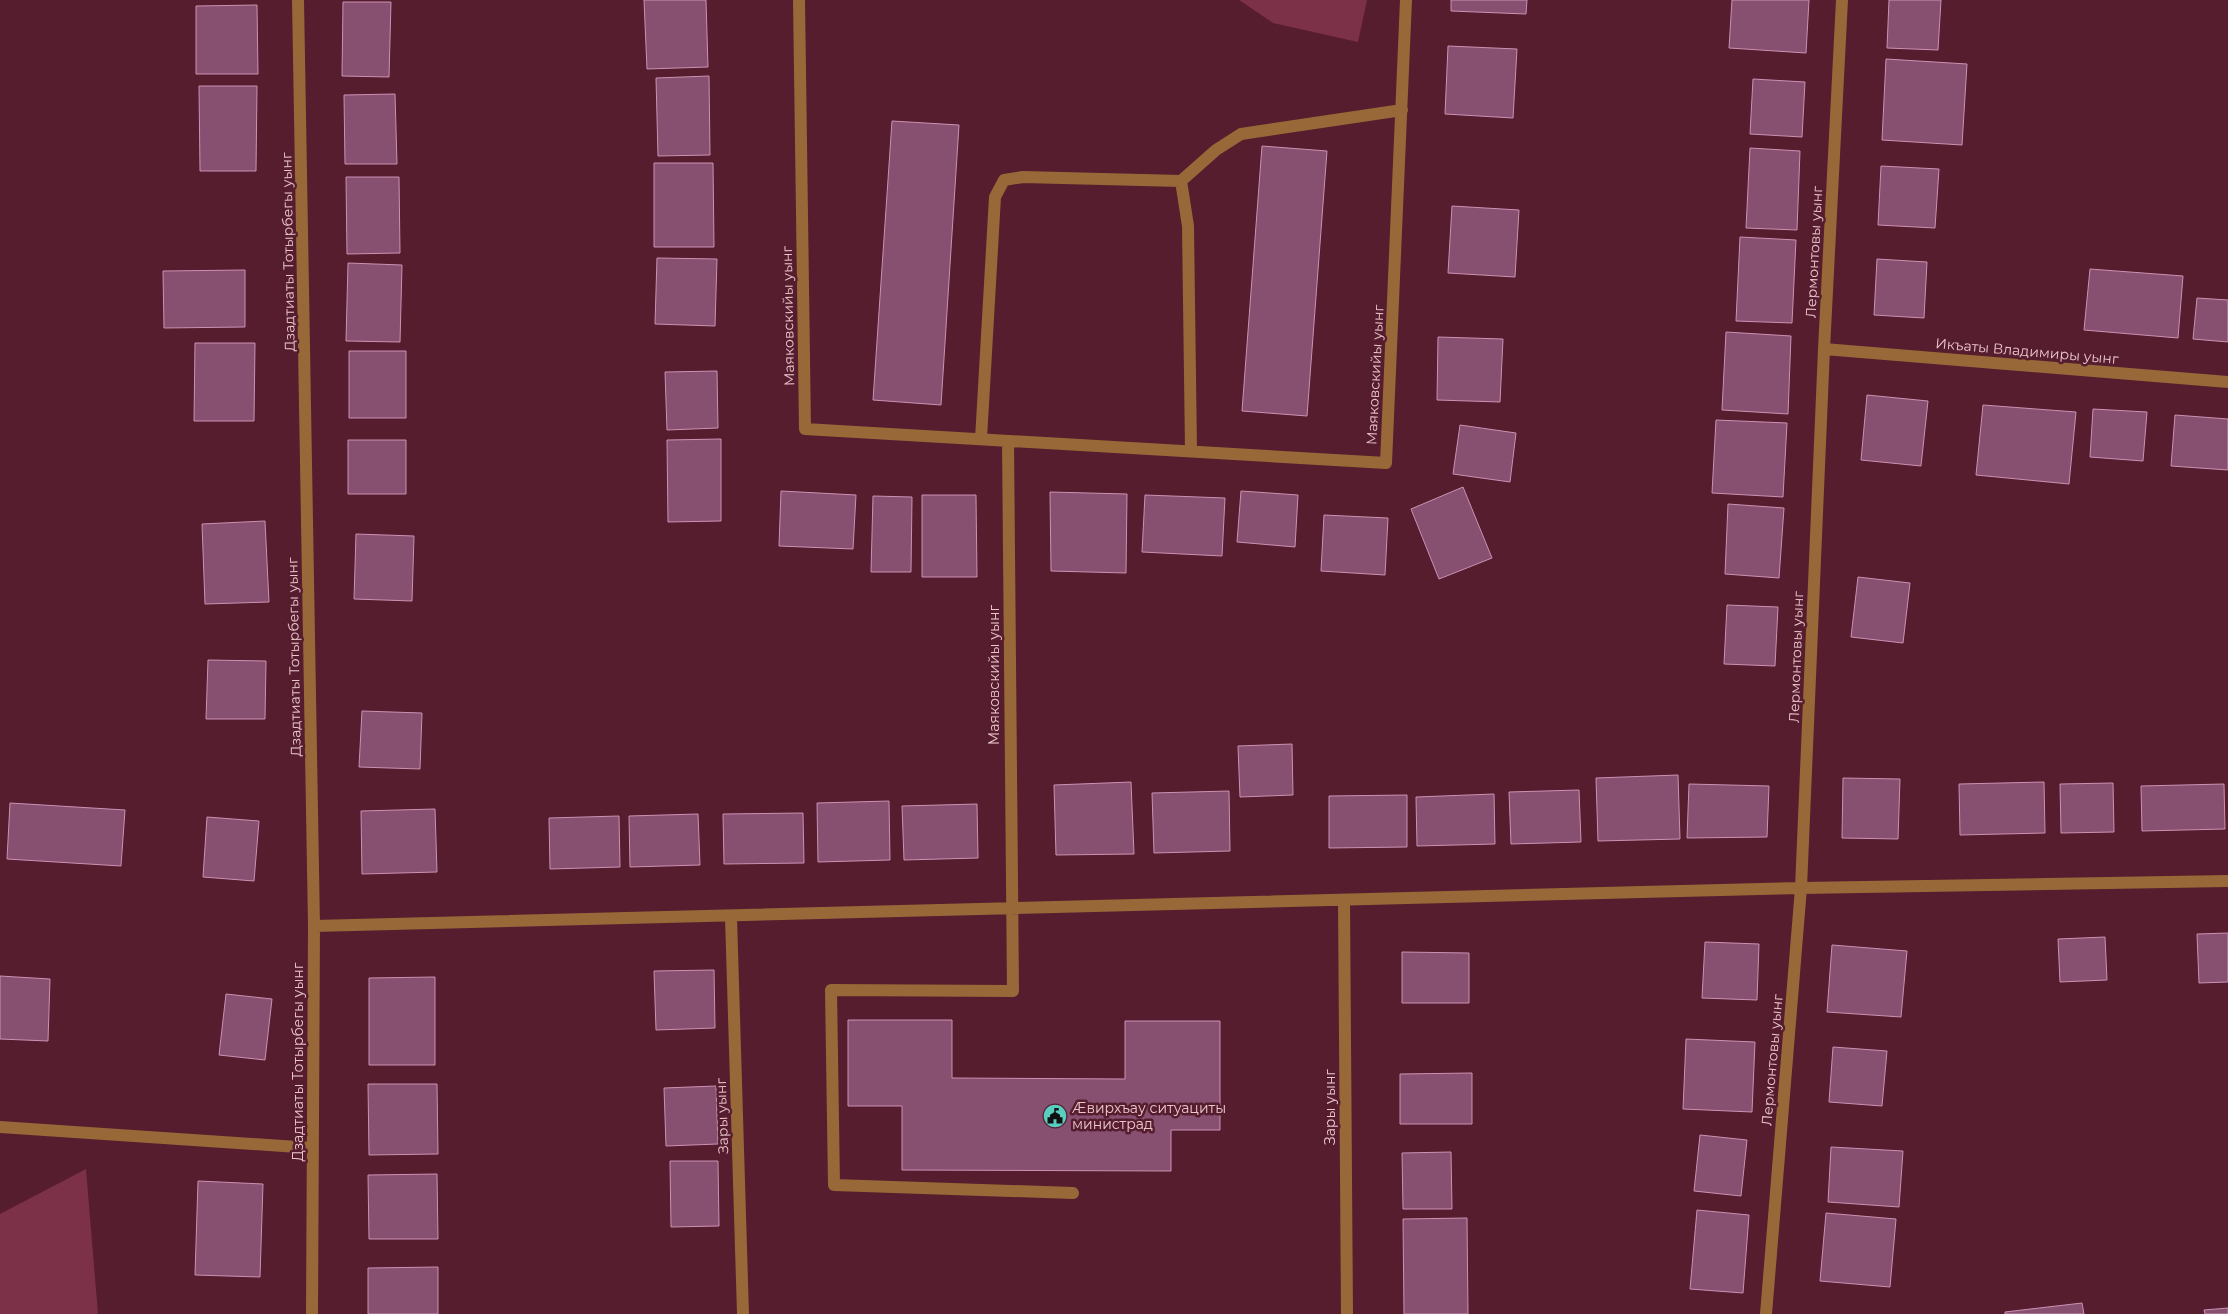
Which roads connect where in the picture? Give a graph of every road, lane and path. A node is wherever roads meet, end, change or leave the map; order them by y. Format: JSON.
{"nodes":[{"id":1,"x":298,"y":0,"type":"edge"},
{"id":2,"x":799,"y":0,"type":"edge"},
{"id":3,"x":1406,"y":0,"type":"edge"},
{"id":4,"x":1842,"y":0,"type":"edge"},
{"id":5,"x":1402,"y":110,"type":"junction"},
{"id":6,"x":1181,"y":181,"type":"junction"},
{"id":7,"x":1824,"y":349,"type":"junction"},
{"id":8,"x":2228,"y":382,"type":"edge"},
{"id":9,"x":981,"y":439,"type":"junction"},
{"id":10,"x":1008,"y":441,"type":"junction"},
{"id":11,"x":1191,"y":451,"type":"junction"},
{"id":12,"x":2228,"y":881,"type":"edge"},
{"id":13,"x":1801,"y":888,"type":"junction"},
{"id":14,"x":1344,"y":900,"type":"junction"},
{"id":15,"x":1011,"y":909,"type":"junction"},
{"id":16,"x":731,"y":917,"type":"junction"},
{"id":17,"x":314,"y":926,"type":"junction"},
{"id":18,"x":0,"y":1127,"type":"edge"},
{"id":19,"x":312,"y":1148,"type":"junction"},
{"id":20,"x":1073,"y":1193,"type":"dead end"},
{"id":21,"x":312,"y":1314,"type":"edge"},
{"id":22,"x":743,"y":1314,"type":"edge"},
{"id":23,"x":1347,"y":1314,"type":"edge"},
{"id":24,"x":1766,"y":1314,"type":"edge"}],
"edges":[{"from":1,"to":17,"type":"street","name":"Дзадтиаты Тотырбегы уынг"},
{"from":2,"to":9,"type":"street","name":"Маяковскийы уынг"},
{"from":3,"to":5,"type":"street","name":"Маяковскийы уынг"},
{"from":4,"to":7,"type":"street","name":"Лермонтовы уынг"},
{"from":5,"to":6,"type":"street"},
{"from":5,"to":11,"type":"street","name":"Маяковскийы уынг"},
{"from":6,"to":9,"type":"street"},
{"from":6,"to":11,"type":"street"},
{"from":7,"to":8,"type":"street","name":"Икъаты Владимиры уынг"},
{"from":7,"to":13,"type":"street","name":"Лермонтовы уынг"},
{"from":9,"to":10,"type":"street","name":"Маяковскийы уынг"},
{"from":10,"to":11,"type":"street","name":"Маяковскийы уынг"},
{"from":10,"to":15,"type":"street","name":"Маяковскийы уынг"},
{"from":12,"to":13,"type":"street"},
{"from":13,"to":14,"type":"street"},
{"from":13,"to":24,"type":"street","name":"Лермонтовы уынг"},
{"from":14,"to":15,"type":"street"},
{"from":14,"to":23,"type":"street","name":"Зары уынг"},
{"from":15,"to":16,"type":"street"},
{"from":15,"to":20,"type":"street","name":"Маяковскийы уынг"},
{"from":16,"to":17,"type":"street"},
{"from":16,"to":22,"type":"street","name":"Зары уынг"},
{"from":17,"to":19,"type":"street","name":"Дзадтиаты Тотырбегы уынг"},
{"from":18,"to":19,"type":"street"},
{"from":19,"to":21,"type":"street","name":"Дзадтиаты Тотырбегы уынг"}]}
